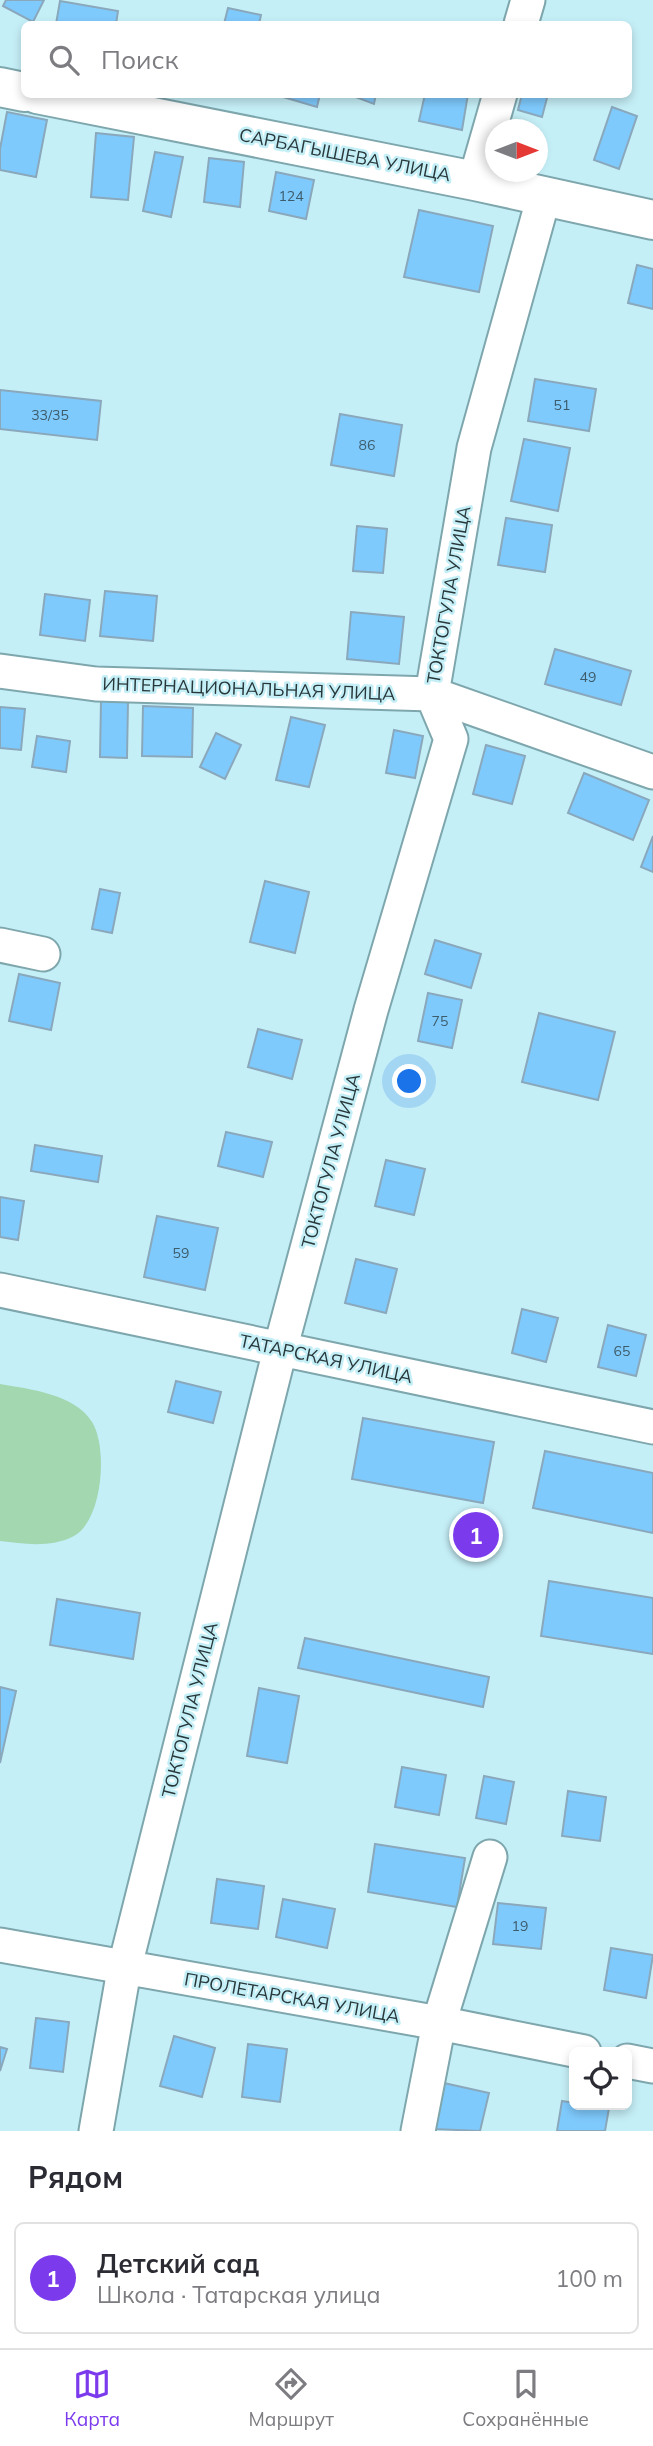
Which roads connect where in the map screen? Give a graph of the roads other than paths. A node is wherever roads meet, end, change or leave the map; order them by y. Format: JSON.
{"nodes":[{"id":1,"x":528,"y":0,"type":"edge"},
{"id":2,"x":522,"y":21,"type":"edge"},
{"id":3,"x":0,"y":87,"type":"edge"},
{"id":4,"x":21,"y":91,"type":"edge"},
{"id":5,"x":57,"y":98,"type":"edge"},
{"id":6,"x":499,"y":98,"type":"edge"},
{"id":7,"x":475,"y":181,"type":"junction"},
{"id":8,"x":544,"y":196,"type":"junction"},
{"id":9,"x":653,"y":220,"type":"edge"},
{"id":10,"x":0,"y":671,"type":"edge"},
{"id":11,"x":432,"y":694,"type":"junction"},
{"id":12,"x":653,"y":772,"type":"edge"},
{"id":13,"x":0,"y":944,"type":"edge"},
{"id":14,"x":43,"y":954,"type":"dead end"},
{"id":15,"x":0,"y":1290,"type":"edge"},
{"id":16,"x":280,"y":1350,"type":"junction"},
{"id":17,"x":653,"y":1427,"type":"edge"},
{"id":18,"x":490,"y":1857,"type":"dead end"},
{"id":19,"x":0,"y":1945,"type":"edge"},
{"id":20,"x":124,"y":1970,"type":"junction"},
{"id":21,"x":439,"y":2023,"type":"junction"},
{"id":22,"x":569,"y":2049,"type":"edge"},
{"id":23,"x":632,"y":2062,"type":"edge"},
{"id":24,"x":653,"y":2066,"type":"edge"},
{"id":25,"x":96,"y":2131,"type":"edge"},
{"id":26,"x":418,"y":2131,"type":"edge"}],
"edges":[{"from":1,"to":2,"type":"street"},
{"from":3,"to":4,"type":"street"},
{"from":5,"to":7,"type":"street","name":"САРБАГЫШЕВА УЛИЦА"},
{"from":6,"to":7,"type":"street"},
{"from":7,"to":8,"type":"street","name":"САРБАГЫШЕВА УЛИЦА"},
{"from":8,"to":9,"type":"street","name":"САРБАГЫШЕВА УЛИЦА"},
{"from":8,"to":11,"type":"street","name":"ТОКТОГУЛА УЛИЦА"},
{"from":10,"to":11,"type":"street","name":"ИНТЕРНАЦИОНАЛЬНАЯ УЛИЦА"},
{"from":11,"to":12,"type":"street","name":"ИНТЕРНАЦИОНАЛЬНАЯ УЛИЦА"},
{"from":11,"to":16,"type":"street","name":"ТОКТОГУЛА УЛИЦА"},
{"from":13,"to":14,"type":"street"},
{"from":15,"to":16,"type":"street","name":"ТАТАРСКАЯ УЛИЦА"},
{"from":16,"to":17,"type":"street","name":"ТАТАРСКАЯ УЛИЦА"},
{"from":16,"to":20,"type":"street","name":"ТОКТОГУЛА УЛИЦА"},
{"from":18,"to":21,"type":"street"},
{"from":19,"to":20,"type":"street","name":"ПРОЛЕТАРСКАЯ УЛИЦА"},
{"from":20,"to":21,"type":"street","name":"ПРОЛЕТАРСКАЯ УЛИЦА"},
{"from":20,"to":25,"type":"street","name":"ТОКТОГУЛА УЛИЦА"},
{"from":21,"to":22,"type":"street","name":"ПРОЛЕТАРСКАЯ УЛИЦА"},
{"from":21,"to":26,"type":"street"},
{"from":23,"to":24,"type":"street"}]}
